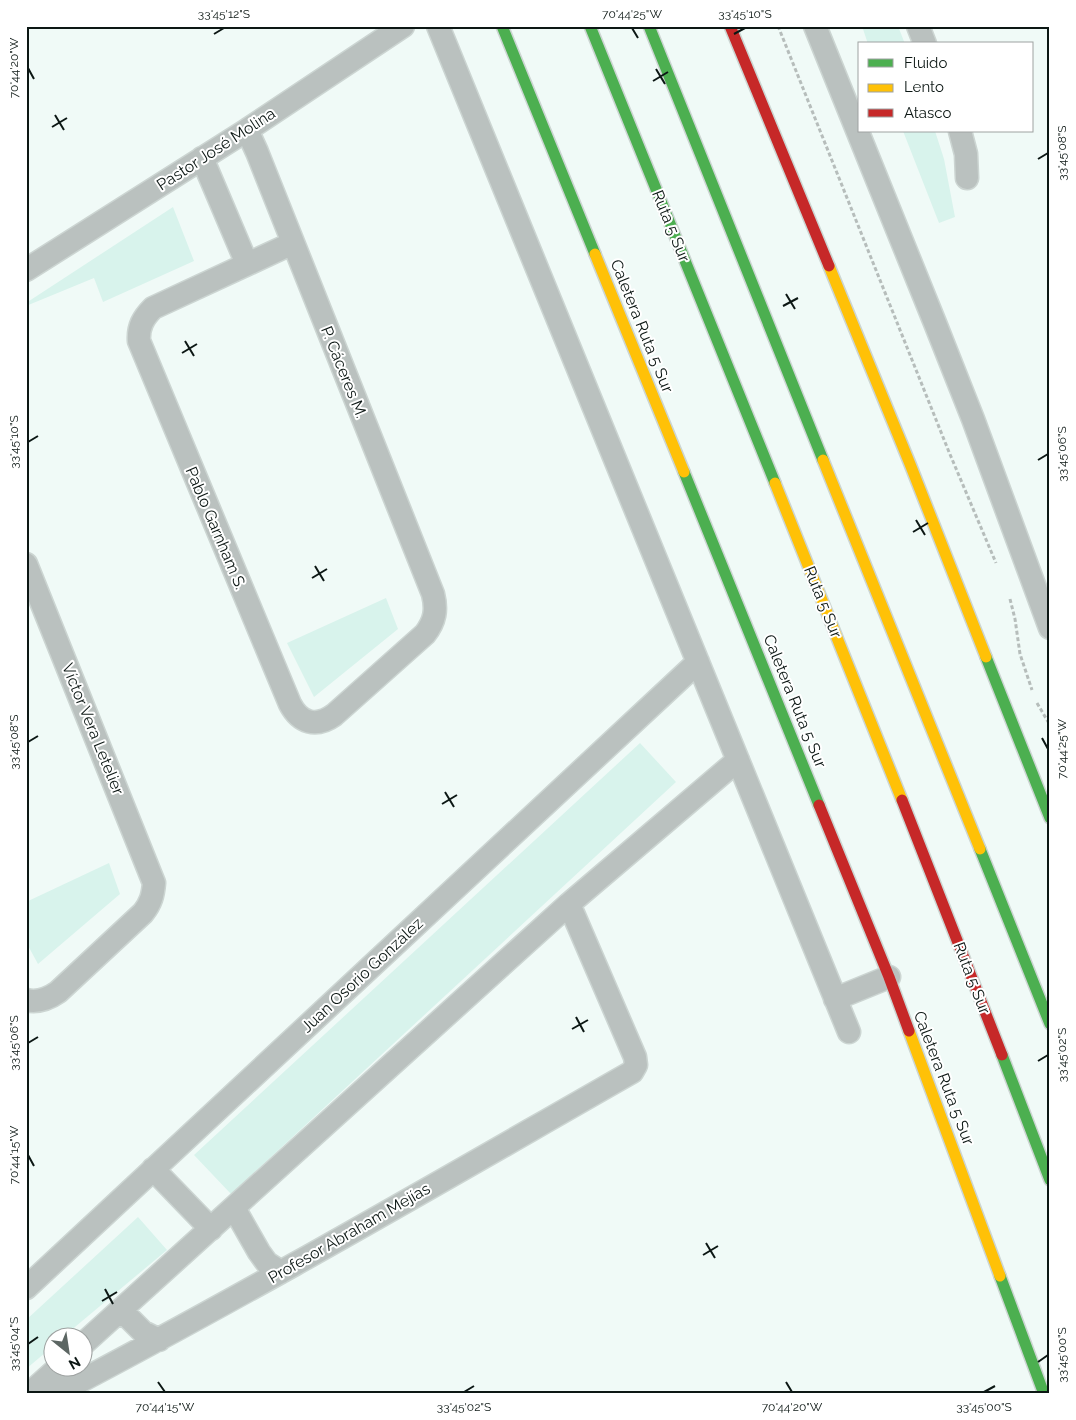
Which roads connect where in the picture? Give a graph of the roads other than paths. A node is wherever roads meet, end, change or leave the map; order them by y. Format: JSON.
{"nodes":[{"id":1,"x":403,"y":26,"type":"edge"},
{"id":2,"x":438,"y":26,"type":"edge"},
{"id":3,"x":502,"y":26,"type":"edge"},
{"id":4,"x":590,"y":26,"type":"edge"},
{"id":5,"x":649,"y":26,"type":"edge"},
{"id":6,"x":730,"y":26,"type":"edge"},
{"id":7,"x":815,"y":26,"type":"edge"},
{"id":8,"x":918,"y":26,"type":"edge"},
{"id":9,"x":924,"y":42,"type":"edge"},
{"id":10,"x":247,"y":130,"type":"junction"},
{"id":11,"x":858,"y":132,"type":"edge"},
{"id":12,"x":858,"y":132,"type":"edge"},
{"id":13,"x":960,"y":132,"type":"edge"},
{"id":14,"x":202,"y":158,"type":"junction"},
{"id":15,"x":967,"y":178,"type":"dead end"},
{"id":16,"x":293,"y":243,"type":"junction"},
{"id":17,"x":247,"y":264,"type":"junction"},
{"id":18,"x":26,"y":270,"type":"edge"},
{"id":19,"x":26,"y":564,"type":"edge"},
{"id":20,"x":1050,"y":628,"type":"edge"},
{"id":21,"x":698,"y":662,"type":"junction"},
{"id":22,"x":311,"y":722,"type":"joint"},
{"id":23,"x":738,"y":760,"type":"junction"},
{"id":24,"x":1050,"y":818,"type":"edge"},
{"id":25,"x":569,"y":904,"type":"junction"},
{"id":26,"x":889,"y":977,"type":"junction"},
{"id":27,"x":836,"y":999,"type":"junction"},
{"id":28,"x":28,"y":1000,"type":"edge"},
{"id":29,"x":1050,"y":1024,"type":"edge"},
{"id":30,"x":849,"y":1032,"type":"dead end"},
{"id":31,"x":153,"y":1169,"type":"junction"},
{"id":32,"x":1050,"y":1180,"type":"edge"},
{"id":33,"x":234,"y":1208,"type":"junction"},
{"id":34,"x":211,"y":1229,"type":"junction"},
{"id":35,"x":281,"y":1272,"type":"junction"},
{"id":36,"x":26,"y":1288,"type":"edge"},
{"id":37,"x":121,"y":1310,"type":"junction"},
{"id":38,"x":92,"y":1336,"type":"edge"},
{"id":39,"x":159,"y":1340,"type":"junction"},
{"id":40,"x":47,"y":1378,"type":"edge"},
{"id":41,"x":29,"y":1394,"type":"edge"},
{"id":42,"x":56,"y":1394,"type":"edge"},
{"id":43,"x":1044,"y":1394,"type":"edge"}],
"edges":[{"from":1,"to":10,"type":"street","name":"Pastor José Molina"},
{"from":2,"to":21,"type":"street"},
{"from":3,"to":26,"type":"main road","name":"Caletera Ruta 5 Sur"},
{"from":4,"to":32,"type":"main road","name":"Ruta 5 Sur"},
{"from":5,"to":29,"type":"main road"},
{"from":6,"to":24,"type":"main road"},
{"from":7,"to":12,"type":"street"},
{"from":8,"to":9,"type":"street"},
{"from":10,"to":14,"type":"street","name":"Pastor José Molina"},
{"from":10,"to":16,"type":"street","name":"P. Cáceres M."},
{"from":11,"to":20,"type":"street"},
{"from":13,"to":15,"type":"street"},
{"from":14,"to":17,"type":"street"},
{"from":14,"to":18,"type":"street","name":"Pastor José Molina"},
{"from":16,"to":17,"type":"street"},
{"from":16,"to":22,"type":"street","name":"P. Cáceres M."},
{"from":17,"to":22,"type":"street","name":"Pablo Garnham S."},
{"from":19,"to":28,"type":"street","name":"Víctor Vera Letelier"},
{"from":21,"to":23,"type":"street"},
{"from":21,"to":31,"type":"street","name":"Juan Osorio González"},
{"from":23,"to":25,"type":"street"},
{"from":23,"to":27,"type":"street"},
{"from":25,"to":33,"type":"street"},
{"from":25,"to":35,"type":"street","name":"Profesor Abraham Mejías"},
{"from":26,"to":27,"type":"street"},
{"from":26,"to":43,"type":"main road","name":"Caletera Ruta 5 Sur"},
{"from":27,"to":30,"type":"street"},
{"from":31,"to":34,"type":"street"},
{"from":31,"to":36,"type":"street","name":"Juan Osorio González"},
{"from":33,"to":34,"type":"street"},
{"from":33,"to":35,"type":"street"},
{"from":34,"to":37,"type":"street"},
{"from":35,"to":39,"type":"street","name":"Profesor Abraham Mejías"},
{"from":37,"to":38,"type":"street"},
{"from":37,"to":39,"type":"street"},
{"from":39,"to":42,"type":"street","name":"Profesor Abraham Mejías"},
{"from":40,"to":41,"type":"street"}]}
